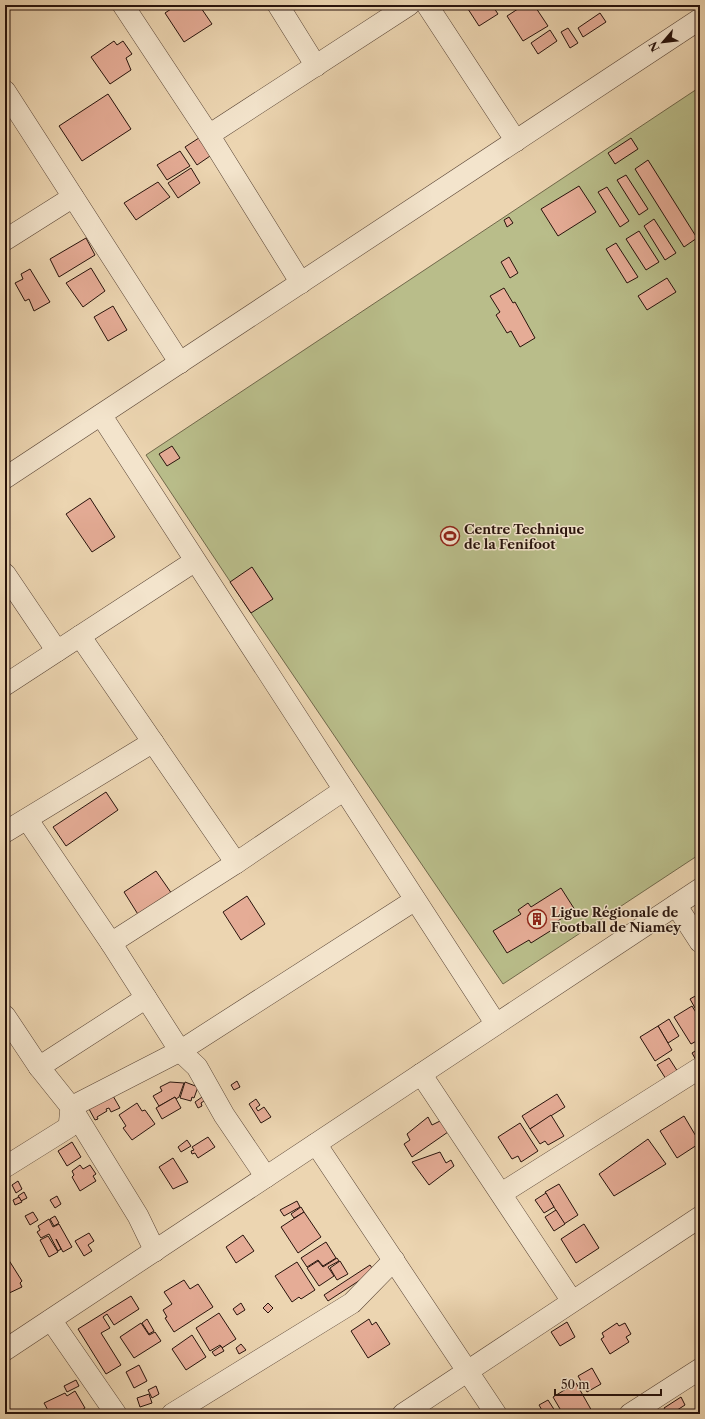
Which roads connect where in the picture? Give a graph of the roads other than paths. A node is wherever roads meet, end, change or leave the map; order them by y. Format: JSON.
{"nodes":[{"id":1,"x":123,"y":5,"type":"edge"},
{"id":2,"x":278,"y":5,"type":"edge"},
{"id":3,"x":409,"y":5,"type":"edge"},
{"id":4,"x":427,"y":5,"type":"edge"},
{"id":5,"x":700,"y":19,"type":"edge"},
{"id":6,"x":316,"y":66,"type":"junction"},
{"id":7,"x":5,"y":91,"type":"edge"},
{"id":8,"x":209,"y":135,"type":"junction"},
{"id":9,"x":516,"y":140,"type":"junction"},
{"id":10,"x":73,"y":196,"type":"junction"},
{"id":11,"x":5,"y":240,"type":"edge"},
{"id":12,"x":301,"y":283,"type":"junction"},
{"id":13,"x":180,"y":362,"type":"junction"},
{"id":14,"x":101,"y":415,"type":"junction"},
{"id":15,"x":5,"y":478,"type":"edge"},
{"id":16,"x":196,"y":561,"type":"junction"},
{"id":17,"x":5,"y":574,"type":"edge"},
{"id":18,"x":80,"y":636,"type":"junction"},
{"id":19,"x":57,"y":651,"type":"junction"},
{"id":20,"x":5,"y":684,"type":"edge"},
{"id":21,"x":153,"y":742,"type":"junction"},
{"id":22,"x":344,"y":790,"type":"junction"},
{"id":23,"x":27,"y":819,"type":"junction"},
{"id":24,"x":5,"y":832,"type":"edge"},
{"id":25,"x":236,"y":863,"type":"junction"},
{"id":26,"x":700,"y":889,"type":"edge"},
{"id":27,"x":415,"y":900,"type":"junction"},
{"id":28,"x":676,"y":905,"type":"junction"},
{"id":29,"x":700,"y":942,"type":"edge"},
{"id":30,"x":111,"y":943,"type":"junction"},
{"id":31,"x":146,"y":998,"type":"junction"},
{"id":32,"x":5,"y":1016,"type":"edge"},
{"id":33,"x":496,"y":1024,"type":"junction"},
{"id":34,"x":180,"y":1051,"type":"junction"},
{"id":35,"x":39,"y":1067,"type":"junction"},
{"id":36,"x":700,"y":1068,"type":"edge"},
{"id":37,"x":421,"y":1074,"type":"junction"},
{"id":38,"x":71,"y":1107,"type":"junction"},
{"id":39,"x":316,"y":1144,"type":"junction"},
{"id":40,"x":5,"y":1167,"type":"edge"},
{"id":41,"x":266,"y":1177,"type":"junction"},
{"id":42,"x":502,"y":1193,"type":"junction"},
{"id":43,"x":700,"y":1217,"type":"edge"},
{"id":44,"x":155,"y":1251,"type":"junction"},
{"id":45,"x":394,"y":1260,"type":"junction"},
{"id":46,"x":572,"y":1301,"type":"junction"},
{"id":47,"x":51,"y":1320,"type":"junction"},
{"id":48,"x":5,"y":1350,"type":"edge"},
{"id":49,"x":700,"y":1369,"type":"edge"},
{"id":50,"x":467,"y":1370,"type":"junction"},
{"id":51,"x":639,"y":1411,"type":"edge"},
{"id":52,"x":116,"y":1414,"type":"edge"},
{"id":53,"x":172,"y":1414,"type":"edge"},
{"id":54,"x":403,"y":1414,"type":"edge"},
{"id":55,"x":496,"y":1414,"type":"edge"}],
"edges":[{"from":1,"to":8,"type":"street"},
{"from":2,"to":6,"type":"street"},
{"from":3,"to":6,"type":"street"},
{"from":4,"to":9,"type":"street"},
{"from":5,"to":9,"type":"street"},
{"from":6,"to":8,"type":"street"},
{"from":7,"to":10,"type":"street"},
{"from":8,"to":12,"type":"street"},
{"from":9,"to":12,"type":"street"},
{"from":10,"to":11,"type":"street"},
{"from":10,"to":13,"type":"street"},
{"from":12,"to":13,"type":"street"},
{"from":13,"to":14,"type":"street"},
{"from":14,"to":15,"type":"street"},
{"from":14,"to":16,"type":"street"},
{"from":16,"to":18,"type":"street"},
{"from":16,"to":22,"type":"street"},
{"from":17,"to":19,"type":"street"},
{"from":18,"to":19,"type":"street"},
{"from":18,"to":21,"type":"street"},
{"from":19,"to":20,"type":"street"},
{"from":21,"to":23,"type":"street"},
{"from":21,"to":25,"type":"street"},
{"from":22,"to":25,"type":"street"},
{"from":22,"to":27,"type":"street"},
{"from":23,"to":24,"type":"street"},
{"from":23,"to":30,"type":"street"},
{"from":25,"to":30,"type":"street"},
{"from":26,"to":28,"type":"street"},
{"from":27,"to":33,"type":"street"},
{"from":27,"to":34,"type":"street"},
{"from":28,"to":29,"type":"street"},
{"from":28,"to":33,"type":"street"},
{"from":30,"to":31,"type":"street"},
{"from":31,"to":34,"type":"street"},
{"from":31,"to":35,"type":"street"},
{"from":32,"to":35,"type":"street"},
{"from":33,"to":37,"type":"street"},
{"from":34,"to":38,"type":"street"},
{"from":34,"to":41,"type":"street"},
{"from":35,"to":38,"type":"street"},
{"from":36,"to":42,"type":"street"},
{"from":37,"to":39,"type":"street"},
{"from":37,"to":42,"type":"street"},
{"from":38,"to":40,"type":"street"},
{"from":38,"to":44,"type":"street"},
{"from":39,"to":41,"type":"street"},
{"from":39,"to":45,"type":"street"},
{"from":41,"to":44,"type":"street"},
{"from":42,"to":46,"type":"street"},
{"from":43,"to":46,"type":"street"},
{"from":44,"to":47,"type":"street"},
{"from":45,"to":50,"type":"street"},
{"from":45,"to":53,"type":"street"},
{"from":46,"to":50,"type":"street"},
{"from":47,"to":48,"type":"street"},
{"from":47,"to":52,"type":"street"},
{"from":49,"to":51,"type":"street"},
{"from":50,"to":54,"type":"street"},
{"from":50,"to":55,"type":"street"}]}
